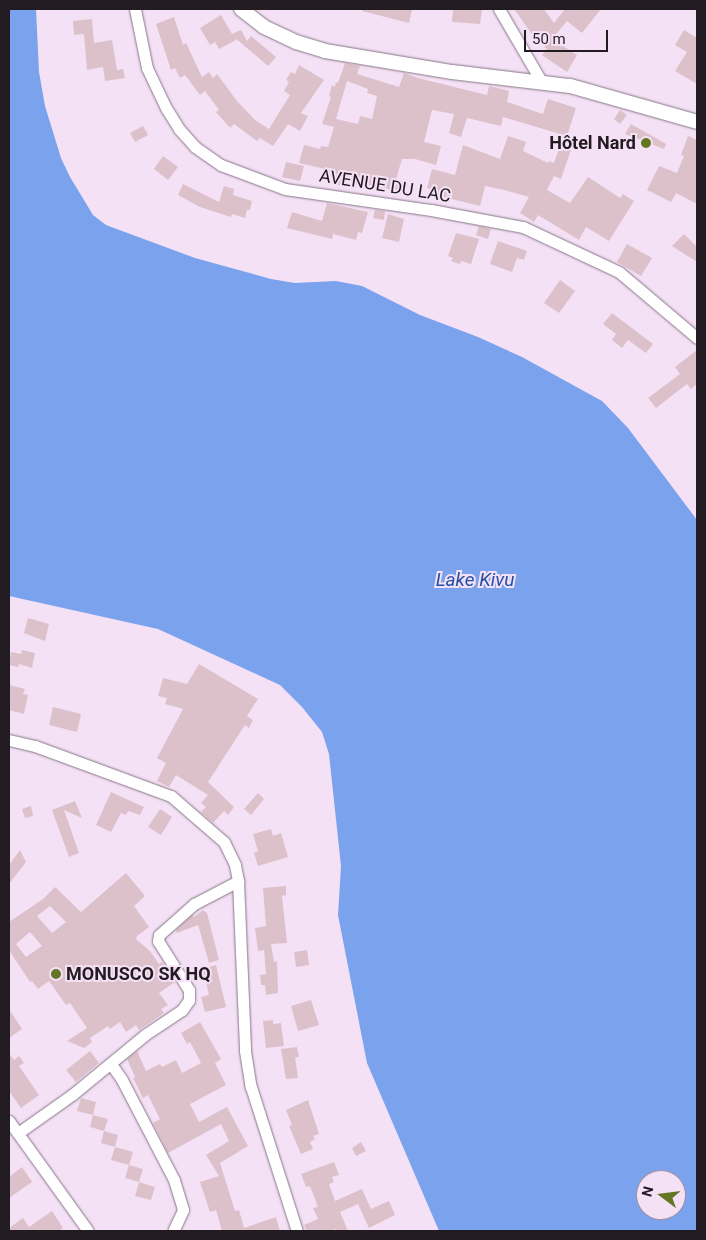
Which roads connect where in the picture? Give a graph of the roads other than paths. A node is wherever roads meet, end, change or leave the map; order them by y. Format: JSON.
{"nodes":[{"id":1,"x":135,"y":9,"type":"edge"},
{"id":2,"x":241,"y":9,"type":"edge"},
{"id":3,"x":499,"y":9,"type":"edge"},
{"id":4,"x":541,"y":81,"type":"junction"},
{"id":5,"x":697,"y":122,"type":"edge"},
{"id":6,"x":697,"y":338,"type":"edge"},
{"id":7,"x":9,"y":740,"type":"edge"},
{"id":8,"x":238,"y":880,"type":"junction"},
{"id":9,"x":111,"y":1064,"type":"junction"},
{"id":10,"x":9,"y":1121,"type":"edge"},
{"id":11,"x":18,"y":1132,"type":"junction"},
{"id":12,"x":88,"y":1231,"type":"edge"},
{"id":13,"x":173,"y":1231,"type":"edge"},
{"id":14,"x":297,"y":1231,"type":"edge"}],
"edges":[{"from":1,"to":6,"type":"street","name":"AVENUE DU LAC"},
{"from":2,"to":4,"type":"main road"},
{"from":3,"to":4,"type":"street"},
{"from":4,"to":5,"type":"main road"},
{"from":7,"to":8,"type":"street"},
{"from":8,"to":9,"type":"street"},
{"from":8,"to":14,"type":"street"},
{"from":9,"to":11,"type":"street"},
{"from":9,"to":13,"type":"street"},
{"from":10,"to":11,"type":"street"},
{"from":11,"to":12,"type":"street"}]}
